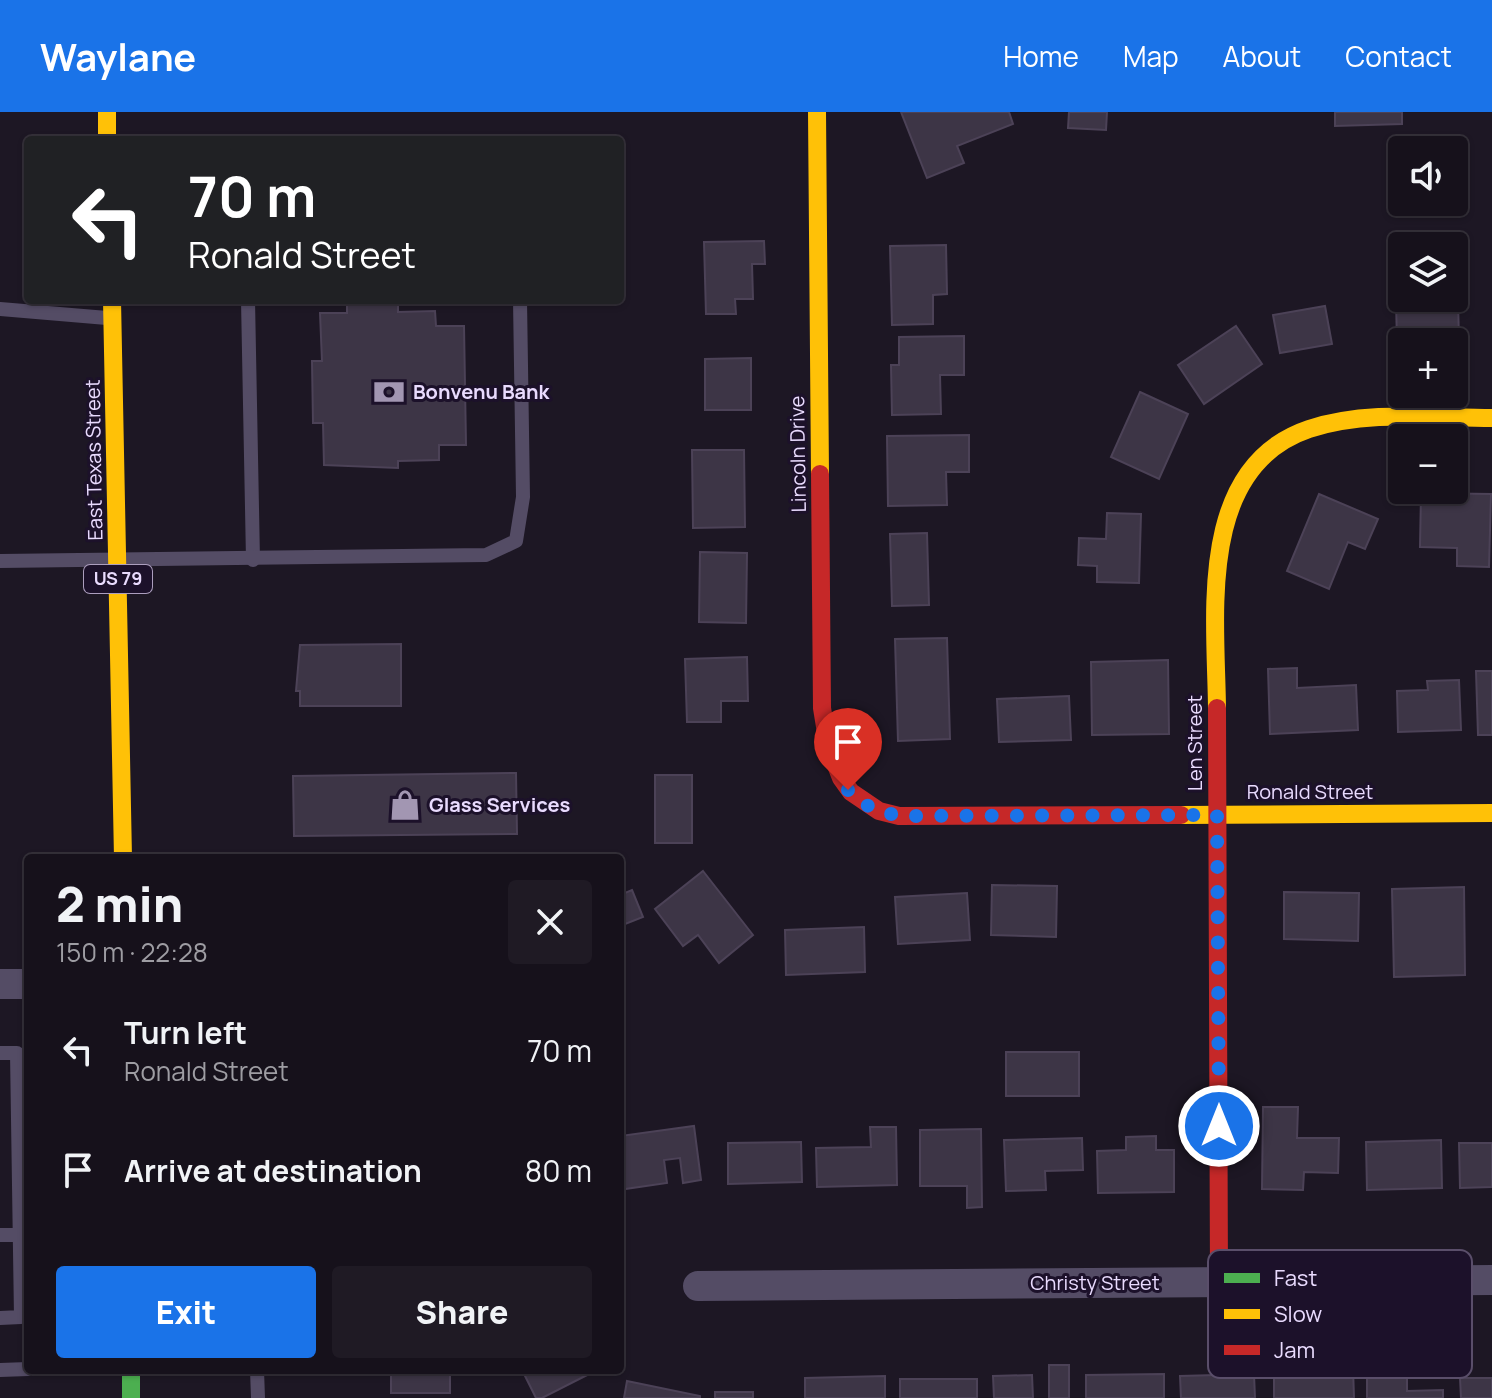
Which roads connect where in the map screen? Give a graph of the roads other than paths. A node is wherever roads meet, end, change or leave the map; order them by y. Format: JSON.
{"nodes":[{"id":1,"x":107,"y":112,"type":"edge"},
{"id":2,"x":817,"y":112,"type":"edge"},
{"id":3,"x":107,"y":136,"type":"edge"},
{"id":4,"x":248,"y":304,"type":"edge"},
{"id":5,"x":520,"y":304,"type":"edge"},
{"id":6,"x":0,"y":309,"type":"edge"},
{"id":7,"x":112,"y":309,"type":"edge"},
{"id":8,"x":1492,"y":418,"type":"edge"},
{"id":9,"x":118,"y":560,"type":"junction"},
{"id":10,"x":253,"y":560,"type":"junction"},
{"id":11,"x":0,"y":561,"type":"edge"},
{"id":12,"x":848,"y":790,"type":"joint"},
{"id":13,"x":1492,"y":813,"type":"edge"},
{"id":14,"x":1217,"y":815,"type":"junction"},
{"id":15,"x":123,"y":854,"type":"edge"},
{"id":16,"x":0,"y":984,"type":"edge"},
{"id":17,"x":24,"y":984,"type":"edge"},
{"id":18,"x":0,"y":1053,"type":"edge"},
{"id":19,"x":0,"y":1235,"type":"edge"},
{"id":20,"x":24,"y":1235,"type":"edge"},
{"id":21,"x":1219,"y":1250,"type":"edge"},
{"id":22,"x":1472,"y":1280,"type":"edge"},
{"id":23,"x":1492,"y":1280,"type":"edge"},
{"id":24,"x":1208,"y":1282,"type":"edge"},
{"id":25,"x":698,"y":1286,"type":"dead end"},
{"id":26,"x":0,"y":1318,"type":"edge"},
{"id":27,"x":24,"y":1369,"type":"edge"},
{"id":28,"x":0,"y":1370,"type":"edge"},
{"id":29,"x":131,"y":1374,"type":"edge"},
{"id":30,"x":257,"y":1374,"type":"edge"},
{"id":31,"x":131,"y":1398,"type":"edge"},
{"id":32,"x":258,"y":1398,"type":"edge"}],
"edges":[{"from":1,"to":3,"type":"street"},
{"from":2,"to":12,"type":"street","name":"Lincoln Drive"},
{"from":4,"to":10,"type":"lane"},
{"from":5,"to":10,"type":"lane"},
{"from":6,"to":7,"type":"lane"},
{"from":7,"to":9,"type":"street","name":"East Texas Street","number":"US 79"},
{"from":8,"to":14,"type":"street","name":"Len Street"},
{"from":9,"to":10,"type":"lane"},
{"from":9,"to":11,"type":"lane"},
{"from":9,"to":15,"type":"street","name":"East Texas Street","number":"US 79"},
{"from":12,"to":14,"type":"street","name":"Ronald Street"},
{"from":13,"to":14,"type":"street","name":"Ronald Street"},
{"from":14,"to":21,"type":"street","name":"Len Street"},
{"from":16,"to":17,"type":"street"},
{"from":18,"to":20,"type":"lane"},
{"from":19,"to":20,"type":"lane"},
{"from":20,"to":26,"type":"lane"},
{"from":22,"to":23,"type":"street","name":"Christy Street"},
{"from":24,"to":25,"type":"street","name":"Christy Street"},
{"from":27,"to":28,"type":"lane"},
{"from":29,"to":31,"type":"street"},
{"from":30,"to":32,"type":"lane"}]}
